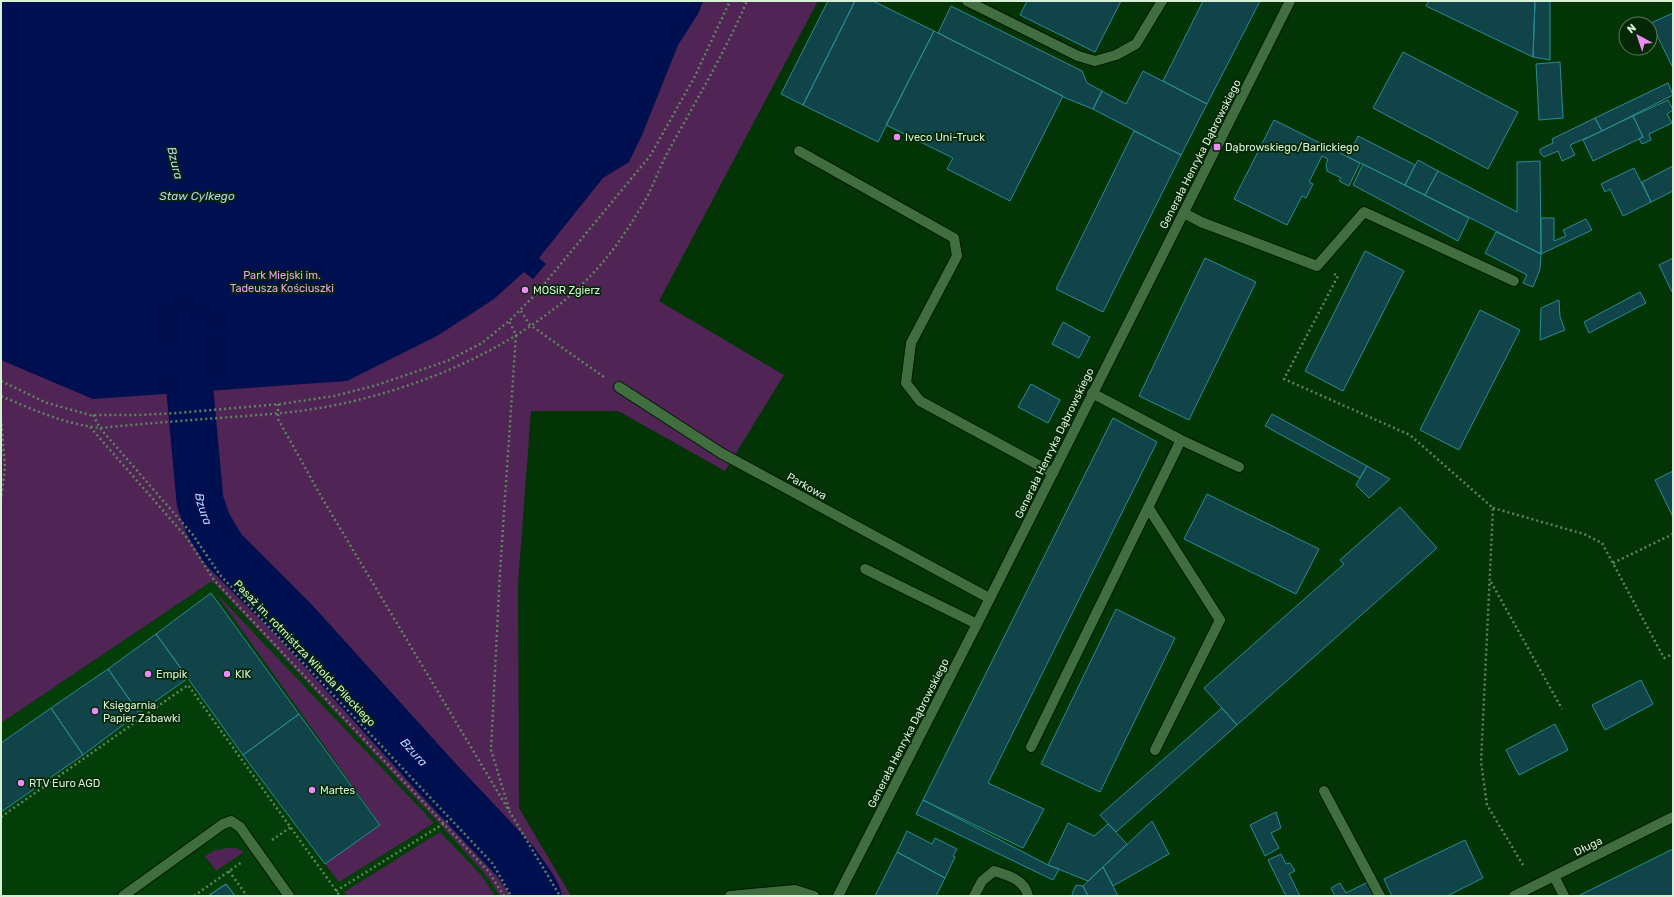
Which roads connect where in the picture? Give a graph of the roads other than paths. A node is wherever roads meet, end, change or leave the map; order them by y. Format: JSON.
{"nodes":[{"id":1,"x":967,"y":1,"type":"edge"},
{"id":2,"x":1162,"y":1,"type":"edge"},
{"id":3,"x":1290,"y":1,"type":"edge"},
{"id":4,"x":799,"y":151,"type":"dead end"},
{"id":5,"x":1184,"y":213,"type":"junction"},
{"id":6,"x":1514,"y":280,"type":"dead end"},
{"id":7,"x":619,"y":387,"type":"road end"},
{"id":8,"x":1092,"y":393,"type":"junction"},
{"id":9,"x":1181,"y":440,"type":"junction"},
{"id":10,"x":1239,"y":467,"type":"dead end"},
{"id":11,"x":1053,"y":473,"type":"junction"},
{"id":12,"x":1148,"y":507,"type":"junction"},
{"id":13,"x":865,"y":569,"type":"dead end"},
{"id":14,"x":989,"y":598,"type":"junction"},
{"id":15,"x":977,"y":624,"type":"junction"},
{"id":16,"x":1031,"y":747,"type":"dead end"},
{"id":17,"x":1155,"y":750,"type":"dead end"},
{"id":18,"x":1324,"y":790,"type":"dead end"},
{"id":19,"x":1673,"y":817,"type":"edge"},
{"id":20,"x":1554,"y":876,"type":"junction"},
{"id":21,"x":123,"y":896,"type":"edge"},
{"id":22,"x":289,"y":896,"type":"edge"},
{"id":23,"x":730,"y":896,"type":"edge"},
{"id":24,"x":814,"y":896,"type":"edge"},
{"id":25,"x":838,"y":896,"type":"edge"},
{"id":26,"x":974,"y":896,"type":"edge"},
{"id":27,"x":1028,"y":896,"type":"edge"},
{"id":28,"x":1380,"y":896,"type":"edge"},
{"id":29,"x":1514,"y":896,"type":"edge"},
{"id":30,"x":1564,"y":896,"type":"edge"}],
"edges":[{"from":1,"to":2,"type":"street"},
{"from":3,"to":5,"type":"street","name":"Generała Henryka Dąbrowskiego"},
{"from":4,"to":11,"type":"street"},
{"from":5,"to":6,"type":"street"},
{"from":5,"to":8,"type":"street","name":"Generała Henryka Dąbrowskiego"},
{"from":7,"to":14,"type":"street","name":"Parkowa"},
{"from":8,"to":9,"type":"street"},
{"from":8,"to":11,"type":"street","name":"Generała Henryka Dąbrowskiego"},
{"from":9,"to":10,"type":"street"},
{"from":9,"to":12,"type":"street"},
{"from":11,"to":14,"type":"street","name":"Generała Henryka Dąbrowskiego"},
{"from":12,"to":16,"type":"street"},
{"from":12,"to":17,"type":"street"},
{"from":13,"to":15,"type":"street"},
{"from":14,"to":15,"type":"street","name":"Generała Henryka Dąbrowskiego"},
{"from":15,"to":25,"type":"street","name":"Generała Henryka Dąbrowskiego"},
{"from":18,"to":28,"type":"street"},
{"from":19,"to":20,"type":"street","name":"Długa"},
{"from":20,"to":29,"type":"street","name":"Długa"},
{"from":20,"to":30,"type":"street"},
{"from":21,"to":22,"type":"street"},
{"from":23,"to":24,"type":"street"},
{"from":26,"to":27,"type":"street"}]}
